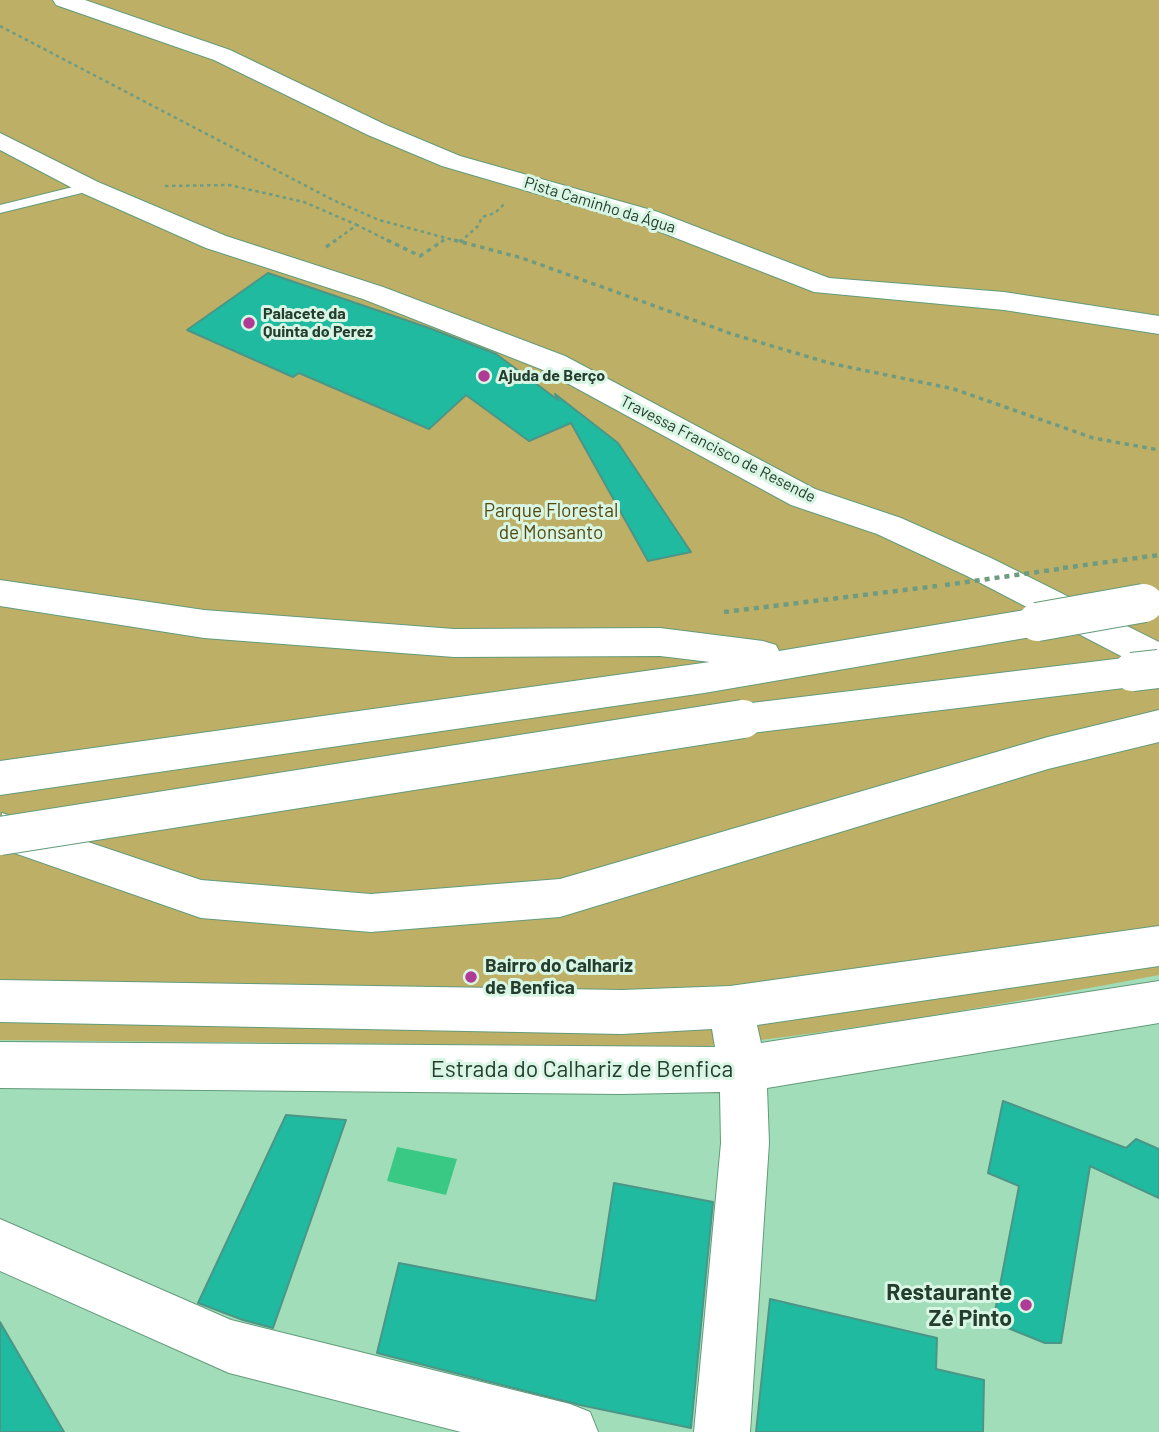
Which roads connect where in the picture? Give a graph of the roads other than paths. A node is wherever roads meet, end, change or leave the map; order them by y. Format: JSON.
{"nodes":[{"id":1,"x":64,"y":0,"type":"edge"},
{"id":2,"x":0,"y":140,"type":"edge"},
{"id":3,"x":89,"y":187,"type":"junction"},
{"id":4,"x":0,"y":209,"type":"edge"},
{"id":5,"x":1159,"y":325,"type":"edge"},
{"id":6,"x":0,"y":593,"type":"edge"},
{"id":7,"x":1152,"y":602,"type":"edge"},
{"id":8,"x":807,"y":661,"type":"junction"},
{"id":9,"x":1150,"y":666,"type":"edge"},
{"id":10,"x":1159,"y":726,"type":"edge"},
{"id":11,"x":0,"y":778,"type":"edge"},
{"id":12,"x":0,"y":831,"type":"edge"},
{"id":13,"x":0,"y":836,"type":"edge"},
{"id":14,"x":1159,"y":946,"type":"edge"},
{"id":15,"x":0,"y":1001,"type":"edge"},
{"id":16,"x":1159,"y":1003,"type":"edge"},
{"id":17,"x":730,"y":1007,"type":"junction"},
{"id":18,"x":0,"y":1065,"type":"edge"},
{"id":19,"x":743,"y":1069,"type":"junction"},
{"id":20,"x":0,"y":1245,"type":"edge"},
{"id":21,"x":570,"y":1432,"type":"edge"},
{"id":22,"x":722,"y":1432,"type":"edge"}],
"edges":[{"from":1,"to":5,"type":"main road","name":"Pista Caminho da Água"},
{"from":2,"to":3,"type":"main road","name":"Travessa Francisco de Resende"},
{"from":3,"to":4,"type":"lane"},
{"from":3,"to":9,"type":"main road","name":"Travessa Francisco de Resende"},
{"from":6,"to":8,"type":"main road"},
{"from":7,"to":8,"type":"main road","bridge":true},
{"from":8,"to":11,"type":"main road"},
{"from":9,"to":13,"type":"main road","bridge":true},
{"from":10,"to":12,"type":"main road"},
{"from":14,"to":17,"type":"main road"},
{"from":15,"to":17,"type":"main road"},
{"from":16,"to":19,"type":"main road","name":"Estrada do Calhariz de Benfica"},
{"from":17,"to":19,"type":"main road"},
{"from":18,"to":19,"type":"main road","name":"Estrada do Calhariz de Benfica"},
{"from":19,"to":22,"type":"main road"},
{"from":20,"to":21,"type":"main road"}]}
